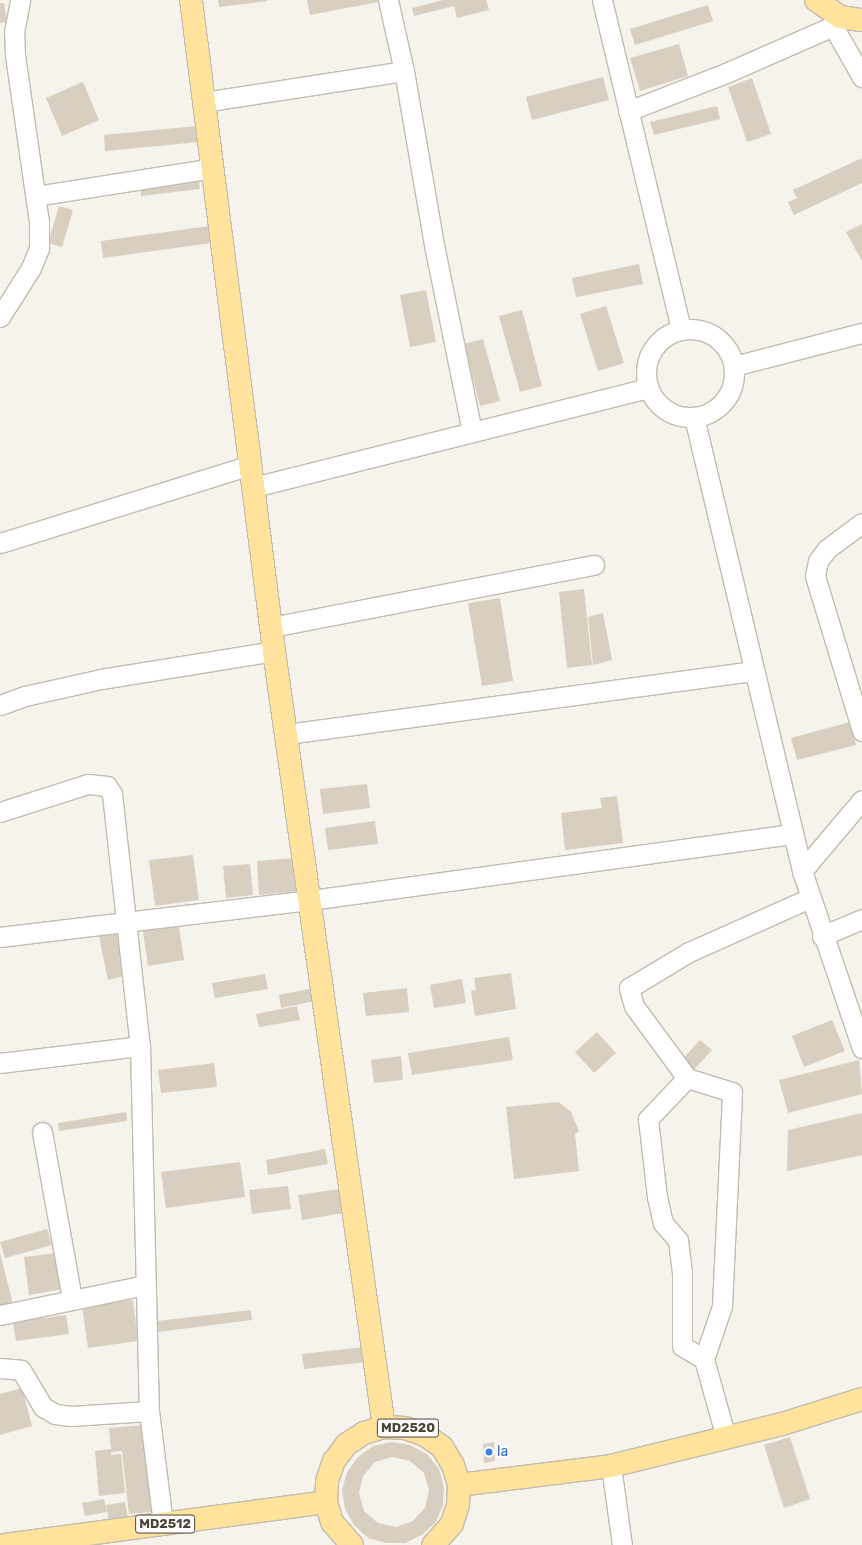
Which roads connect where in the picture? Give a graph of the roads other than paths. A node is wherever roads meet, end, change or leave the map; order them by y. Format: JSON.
{"nodes":[{"id":1,"x":20,"y":0,"type":"edge"},
{"id":2,"x":191,"y":0,"type":"edge"},
{"id":3,"x":388,"y":0,"type":"edge"},
{"id":4,"x":602,"y":0,"type":"edge"},
{"id":5,"x":816,"y":0,"type":"edge"},
{"id":6,"x":862,"y":20,"type":"edge"},
{"id":7,"x":836,"y":21,"type":"junction"},
{"id":8,"x":404,"y":71,"type":"junction"},
{"id":9,"x":862,"y":77,"type":"edge"},
{"id":10,"x":204,"y":102,"type":"junction"},
{"id":11,"x":628,"y":111,"type":"junction"},
{"id":12,"x":212,"y":168,"type":"junction"},
{"id":13,"x":36,"y":196,"type":"junction"},
{"id":14,"x":0,"y":316,"type":"edge"},
{"id":15,"x":680,"y":330,"type":"junction"},
{"id":16,"x":862,"y":333,"type":"edge"},
{"id":17,"x":734,"y":366,"type":"junction"},
{"id":18,"x":649,"y":388,"type":"junction"},
{"id":19,"x":694,"y":417,"type":"junction"},
{"id":20,"x":472,"y":432,"type":"junction"},
{"id":21,"x":251,"y":465,"type":"junction"},
{"id":22,"x":254,"y":487,"type":"junction"},
{"id":23,"x":862,"y":523,"type":"edge"},
{"id":24,"x":0,"y":542,"type":"edge"},
{"id":25,"x":594,"y":565,"type":"dead end"},
{"id":26,"x":271,"y":627,"type":"junction"},
{"id":27,"x":274,"y":651,"type":"junction"},
{"id":28,"x":754,"y":672,"type":"junction"},
{"id":29,"x":0,"y":706,"type":"edge"},
{"id":30,"x":862,"y":731,"type":"edge"},
{"id":31,"x":287,"y":734,"type":"junction"},
{"id":32,"x":862,"y":800,"type":"edge"},
{"id":33,"x":0,"y":812,"type":"edge"},
{"id":34,"x":794,"y":834,"type":"junction"},
{"id":35,"x":802,"y":872,"type":"junction"},
{"id":36,"x":810,"y":898,"type":"junction"},
{"id":37,"x":310,"y":900,"type":"junction"},
{"id":38,"x":862,"y":919,"type":"edge"},
{"id":39,"x":128,"y":922,"type":"junction"},
{"id":40,"x":822,"y":936,"type":"junction"},
{"id":41,"x":0,"y":937,"type":"edge"},
{"id":42,"x":140,"y":1046,"type":"junction"},
{"id":43,"x":862,"y":1048,"type":"edge"},
{"id":44,"x":0,"y":1063,"type":"edge"},
{"id":45,"x":687,"y":1078,"type":"junction"},
{"id":46,"x":42,"y":1132,"type":"dead end"},
{"id":47,"x":145,"y":1285,"type":"junction"},
{"id":48,"x":72,"y":1299,"type":"junction"},
{"id":49,"x":0,"y":1315,"type":"edge"},
{"id":50,"x":704,"y":1359,"type":"junction"},
{"id":51,"x":0,"y":1368,"type":"edge"},
{"id":52,"x":862,"y":1399,"type":"edge"},
{"id":53,"x":149,"y":1411,"type":"junction"},
{"id":54,"x":384,"y":1427,"type":"junction"},
{"id":55,"x":726,"y":1438,"type":"junction"},
{"id":56,"x":611,"y":1466,"type":"junction"},
{"id":57,"x":459,"y":1485,"type":"junction"},
{"id":58,"x":326,"y":1502,"type":"junction"},
{"id":59,"x":163,"y":1524,"type":"junction"},
{"id":60,"x":70,"y":1541,"type":"edge"},
{"id":61,"x":4,"y":1545,"type":"edge"},
{"id":62,"x":352,"y":1545,"type":"edge"},
{"id":63,"x":433,"y":1545,"type":"edge"},
{"id":64,"x":622,"y":1545,"type":"edge"}],
"edges":[{"from":1,"to":13,"type":"street"},
{"from":2,"to":10,"type":"main road","number":"MD2520"},
{"from":3,"to":8,"type":"street"},
{"from":4,"to":11,"type":"street"},
{"from":5,"to":7,"type":"main road"},
{"from":6,"to":7,"type":"main road"},
{"from":7,"to":9,"type":"street"},
{"from":7,"to":11,"type":"street"},
{"from":8,"to":10,"type":"street"},
{"from":8,"to":20,"type":"street"},
{"from":10,"to":12,"type":"main road","number":"MD2520"},
{"from":11,"to":15,"type":"street"},
{"from":12,"to":13,"type":"street"},
{"from":12,"to":21,"type":"main road","number":"MD2520"},
{"from":13,"to":14,"type":"street"},
{"from":15,"to":17,"type":"street"},
{"from":15,"to":18,"type":"street"},
{"from":16,"to":17,"type":"street"},
{"from":17,"to":19,"type":"street"},
{"from":18,"to":19,"type":"street"},
{"from":18,"to":20,"type":"street"},
{"from":19,"to":28,"type":"street"},
{"from":20,"to":22,"type":"street"},
{"from":21,"to":22,"type":"main road","number":"MD2520"},
{"from":21,"to":24,"type":"street"},
{"from":22,"to":26,"type":"main road","number":"MD2520"},
{"from":23,"to":30,"type":"street"},
{"from":25,"to":26,"type":"street"},
{"from":26,"to":27,"type":"main road","number":"MD2520"},
{"from":27,"to":29,"type":"street"},
{"from":27,"to":31,"type":"main road","number":"MD2520"},
{"from":28,"to":31,"type":"street"},
{"from":28,"to":34,"type":"street"},
{"from":31,"to":37,"type":"main road","number":"MD2520"},
{"from":32,"to":35,"type":"street"},
{"from":33,"to":39,"type":"street"},
{"from":34,"to":35,"type":"street"},
{"from":34,"to":37,"type":"street"},
{"from":35,"to":36,"type":"street"},
{"from":36,"to":40,"type":"street"},
{"from":36,"to":45,"type":"street"},
{"from":37,"to":39,"type":"street"},
{"from":37,"to":54,"type":"main road","number":"MD2520"},
{"from":38,"to":40,"type":"street"},
{"from":39,"to":41,"type":"street"},
{"from":39,"to":42,"type":"street"},
{"from":40,"to":43,"type":"street"},
{"from":42,"to":44,"type":"street"},
{"from":42,"to":47,"type":"street"},
{"from":45,"to":50,"type":"street"},
{"from":45,"to":50,"type":"street"},
{"from":46,"to":48,"type":"street"},
{"from":47,"to":48,"type":"street"},
{"from":47,"to":53,"type":"street"},
{"from":48,"to":49,"type":"street"},
{"from":50,"to":55,"type":"street"},
{"from":51,"to":53,"type":"street"},
{"from":52,"to":55,"type":"main road"},
{"from":53,"to":59,"type":"street"},
{"from":54,"to":57,"type":"main road","number":"MD2520"},
{"from":54,"to":58,"type":"main road","number":"MD2520"},
{"from":55,"to":56,"type":"main road"},
{"from":56,"to":57,"type":"main road"},
{"from":56,"to":64,"type":"street"},
{"from":57,"to":63,"type":"main road","number":"MD2520"},
{"from":58,"to":59,"type":"main road","number":"MD2512"},
{"from":58,"to":62,"type":"main road","number":"MD2520"},
{"from":59,"to":60,"type":"main road","number":"MD2512"},
{"from":60,"to":61,"type":"main road","number":"MD2512"}]}
